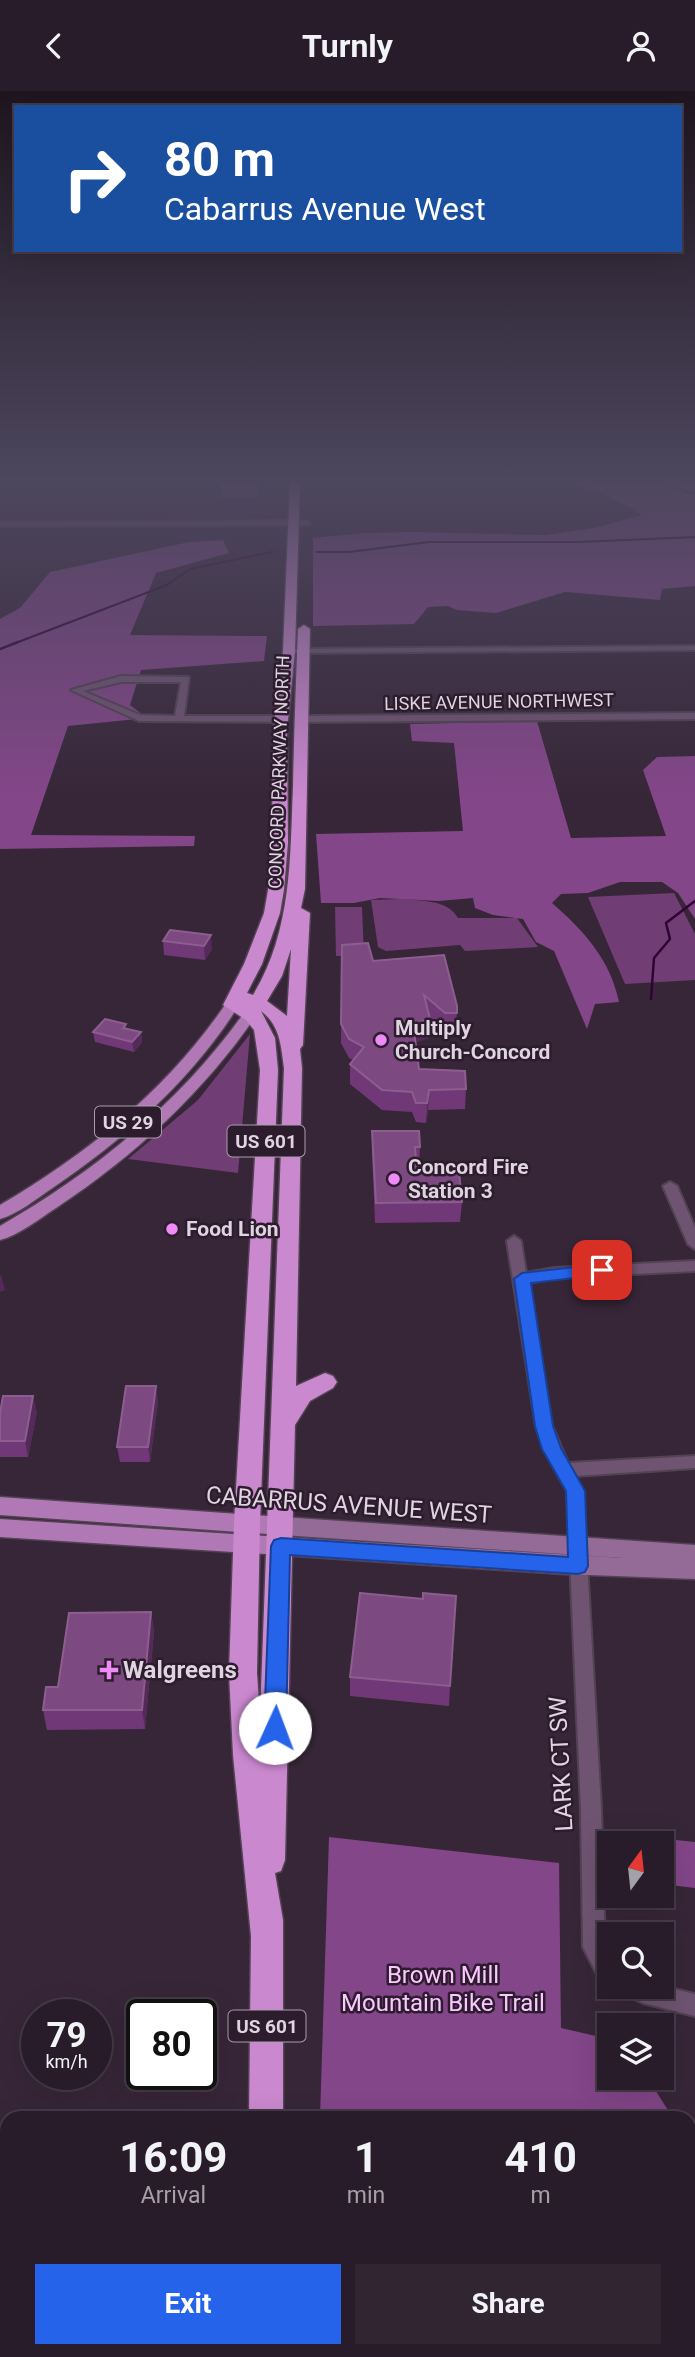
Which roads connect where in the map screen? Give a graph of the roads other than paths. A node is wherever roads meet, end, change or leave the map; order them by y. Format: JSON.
{"nodes":[{"id":1,"x":294,"y":587,"type":"edge"},
{"id":2,"x":305,"y":618,"type":"dead end"},
{"id":3,"x":695,"y":648,"type":"edge"},
{"id":4,"x":289,"y":651,"type":"junction"},
{"id":5,"x":304,"y":651,"type":"junction"},
{"id":6,"x":286,"y":685,"type":"junction"},
{"id":7,"x":695,"y":716,"type":"edge"},
{"id":8,"x":179,"y":718,"type":"junction"},
{"id":9,"x":281,"y":719,"type":"junction"},
{"id":10,"x":303,"y":719,"type":"junction"},
{"id":11,"x":301,"y":778,"type":"junction"},
{"id":12,"x":281,"y":818,"type":"junction"},
{"id":13,"x":300,"y":818,"type":"junction"},
{"id":14,"x":297,"y":888,"type":"junction"},
{"id":15,"x":235,"y":1000,"type":"junction"},
{"id":16,"x":255,"y":1007,"type":"junction"},
{"id":17,"x":293,"y":1068,"type":"junction"},
{"id":18,"x":290,"y":1183,"type":"junction"},
{"id":19,"x":265,"y":1184,"type":"junction"},
{"id":20,"x":670,"y":1186,"type":"dead end"},
{"id":21,"x":0,"y":1213,"type":"edge"},
{"id":22,"x":0,"y":1234,"type":"edge"},
{"id":23,"x":514,"y":1241,"type":"dead end"},
{"id":24,"x":695,"y":1244,"type":"edge"},
{"id":25,"x":695,"y":1266,"type":"edge"},
{"id":26,"x":522,"y":1279,"type":"junction"},
{"id":27,"x":286,"y":1356,"type":"junction"},
{"id":28,"x":284,"y":1433,"type":"junction"},
{"id":29,"x":695,"y":1462,"type":"edge"},
{"id":30,"x":565,"y":1470,"type":"junction"},
{"id":31,"x":3,"y":1508,"type":"edge"},
{"id":32,"x":0,"y":1528,"type":"edge"},
{"id":33,"x":247,"y":1533,"type":"junction"},
{"id":34,"x":281,"y":1536,"type":"junction"},
{"id":35,"x":695,"y":1554,"type":"edge"},
{"id":36,"x":577,"y":1557,"type":"junction"},
{"id":37,"x":695,"y":1570,"type":"edge"},
{"id":38,"x":267,"y":1934,"type":"junction"},
{"id":39,"x":597,"y":1952,"type":"edge"},
{"id":40,"x":671,"y":1999,"type":"edge"},
{"id":41,"x":695,"y":2005,"type":"edge"},
{"id":42,"x":267,"y":2111,"type":"edge"}],
"edges":[{"from":1,"to":4,"type":"highway","name":"CONCORD PARKWAY NORTH","number":"US 29"},
{"from":2,"to":5,"type":"highway","name":"CONCORD PARKWAY NORTH","number":"US 29"},
{"from":3,"to":5,"type":"street"},
{"from":4,"to":5,"type":"street"},
{"from":4,"to":6,"type":"highway","name":"CONCORD PARKWAY NORTH","number":"US 29"},
{"from":5,"to":10,"type":"highway","name":"CONCORD PARKWAY NORTH","number":"US 29"},
{"from":6,"to":9,"type":"highway","name":"CONCORD PARKWAY NORTH","number":"US 29"},
{"from":6,"to":10,"type":"highway"},
{"from":7,"to":10,"type":"street","name":"LISKE AVENUE NORTHWEST"},
{"from":8,"to":8,"type":"street"},
{"from":8,"to":9,"type":"street"},
{"from":9,"to":11,"type":"highway"},
{"from":9,"to":12,"type":"highway","name":"CONCORD PARKWAY NORTH","number":"US 29"},
{"from":10,"to":11,"type":"highway","name":"CONCORD PARKWAY NORTH","number":"US 29"},
{"from":11,"to":13,"type":"highway","name":"CONCORD PARKWAY NORTH","number":"US 29"},
{"from":12,"to":13,"type":"highway"},
{"from":12,"to":15,"type":"highway","name":"CONCORD PARKWAY NORTH","number":"US 29"},
{"from":13,"to":14,"type":"highway","name":"CONCORD PARKWAY NORTH","number":"US 29"},
{"from":14,"to":16,"type":"highway","name":"CONCORD PARKWAY NORTH","number":"US 29"},
{"from":14,"to":17,"type":"highway","number":"US 601"},
{"from":15,"to":16,"type":"highway"},
{"from":15,"to":21,"type":"main road","number":"US 29"},
{"from":16,"to":17,"type":"highway"},
{"from":16,"to":19,"type":"highway","number":"US 601"},
{"from":16,"to":22,"type":"main road","number":"US 29"},
{"from":17,"to":18,"type":"highway","number":"US 601"},
{"from":18,"to":19,"type":"highway"},
{"from":18,"to":27,"type":"highway","number":"US 601"},
{"from":19,"to":33,"type":"highway","number":"US 601"},
{"from":20,"to":24,"type":"street"},
{"from":23,"to":26,"type":"street","name":"LARK CT SW"},
{"from":25,"to":26,"type":"street"},
{"from":26,"to":30,"type":"street","name":"LARK CT SW"},
{"from":27,"to":28,"type":"highway","number":"US 601"},
{"from":27,"to":28,"type":"highway"},
{"from":28,"to":34,"type":"highway","number":"US 601"},
{"from":29,"to":30,"type":"street"},
{"from":30,"to":36,"type":"street","name":"LARK CT SW"},
{"from":31,"to":33,"type":"main road","name":"CABARRUS AVENUE WEST"},
{"from":32,"to":33,"type":"main road","name":"CABARRUS AVENUE WEST"},
{"from":33,"to":34,"type":"main road","name":"CABARRUS AVENUE WEST"},
{"from":33,"to":38,"type":"highway","number":"US 601"},
{"from":34,"to":36,"type":"main road","name":"CABARRUS AVENUE WEST"},
{"from":34,"to":38,"type":"highway","number":"US 601"},
{"from":35,"to":36,"type":"main road","name":"CABARRUS AVENUE WEST"},
{"from":36,"to":37,"type":"main road","name":"CABARRUS AVENUE WEST"},
{"from":36,"to":39,"type":"street","name":"LARK CT SW"},
{"from":38,"to":42,"type":"highway","number":"US 601"},
{"from":40,"to":41,"type":"street"}]}
